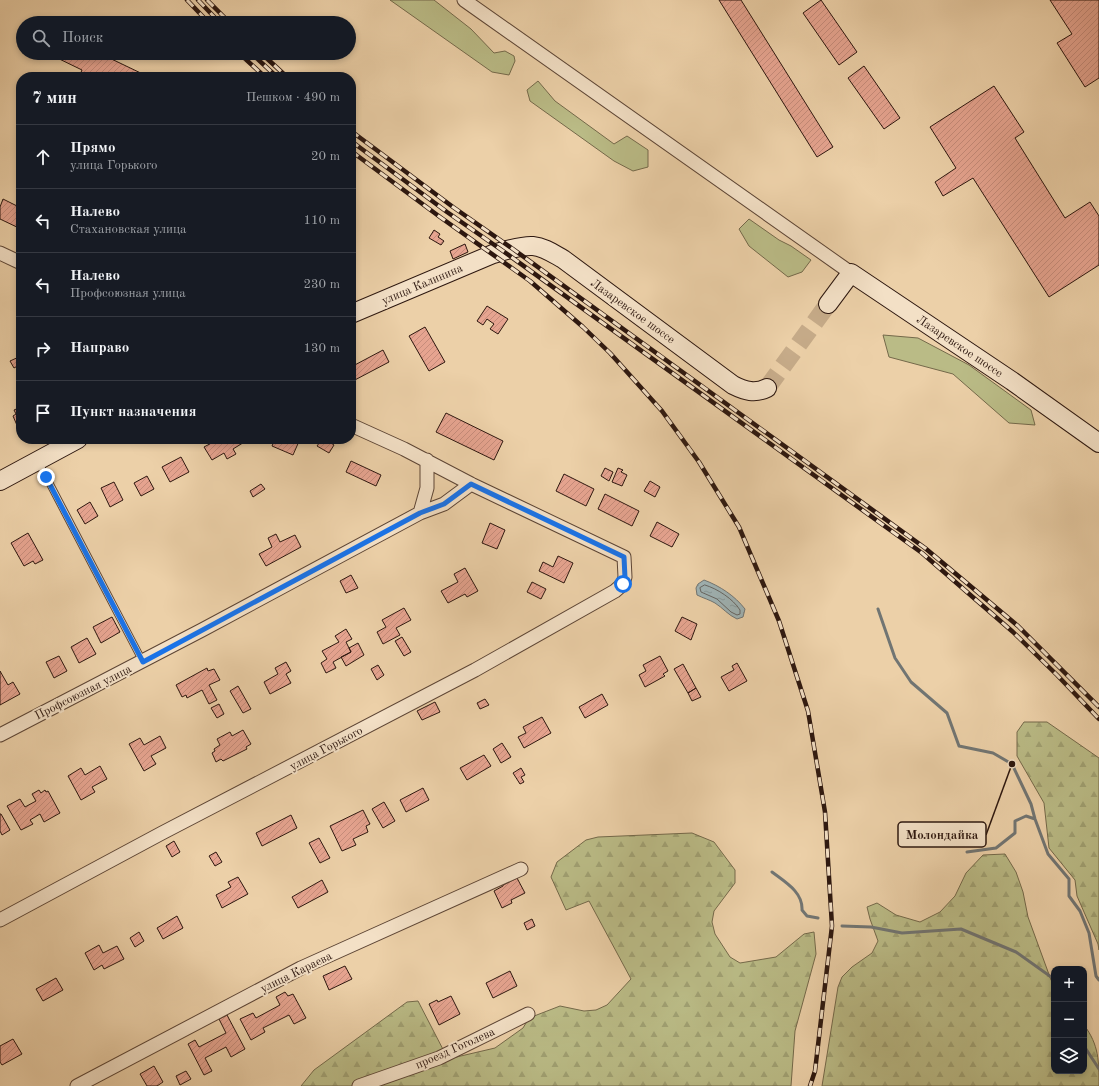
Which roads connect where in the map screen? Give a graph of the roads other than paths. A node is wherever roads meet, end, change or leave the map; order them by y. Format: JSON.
{"nodes":[{"id":1,"x":464,"y":0,"type":"edge"},
{"id":2,"x":0,"y":253,"type":"edge"},
{"id":3,"x":493,"y":254,"type":"joint"},
{"id":4,"x":16,"y":261,"type":"edge"},
{"id":5,"x":851,"y":273,"type":"junction"},
{"id":6,"x":828,"y":304,"type":"tunnel mouth"},
{"id":7,"x":356,"y":312,"type":"edge"},
{"id":8,"x":767,"y":388,"type":"dead end"},
{"id":9,"x":356,"y":427,"type":"edge"},
{"id":10,"x":1099,"y":443,"type":"edge"},
{"id":11,"x":68,"y":444,"type":"edge"},
{"id":12,"x":37,"y":460,"type":"junction"},
{"id":13,"x":427,"y":460,"type":"junction"},
{"id":14,"x":0,"y":481,"type":"edge"},
{"id":15,"x":471,"y":484,"type":"junction"},
{"id":16,"x":420,"y":513,"type":"junction"},
{"id":17,"x":143,"y":662,"type":"junction"},
{"id":18,"x":0,"y":735,"type":"edge"},
{"id":19,"x":521,"y":869,"type":"dead end"},
{"id":20,"x":0,"y":920,"type":"edge"},
{"id":21,"x":528,"y":1014,"type":"dead end"},
{"id":22,"x":77,"y":1086,"type":"edge"},
{"id":23,"x":359,"y":1086,"type":"edge"}],
"edges":[{"from":1,"to":5,"type":"street"},
{"from":2,"to":4,"type":"street"},
{"from":3,"to":7,"type":"street","name":"улица Калинина"},
{"from":3,"to":8,"type":"street","name":"Лазаревское шоссе"},
{"from":5,"to":6,"type":"street"},
{"from":5,"to":10,"type":"street","name":"Лазаревское шоссе"},
{"from":9,"to":13,"type":"street"},
{"from":11,"to":12,"type":"street"},
{"from":12,"to":14,"type":"street"},
{"from":12,"to":17,"type":"lane"},
{"from":13,"to":15,"type":"street"},
{"from":13,"to":16,"type":"street"},
{"from":15,"to":16,"type":"street","name":"Профсоюзная улица"},
{"from":15,"to":20,"type":"street","name":"улица Горького"},
{"from":16,"to":17,"type":"street","name":"Профсоюзная улица"},
{"from":17,"to":18,"type":"street","name":"Профсоюзная улица"},
{"from":19,"to":22,"type":"street","name":"улица Караева"},
{"from":21,"to":23,"type":"street","name":"проезд Гоголева"}]}
